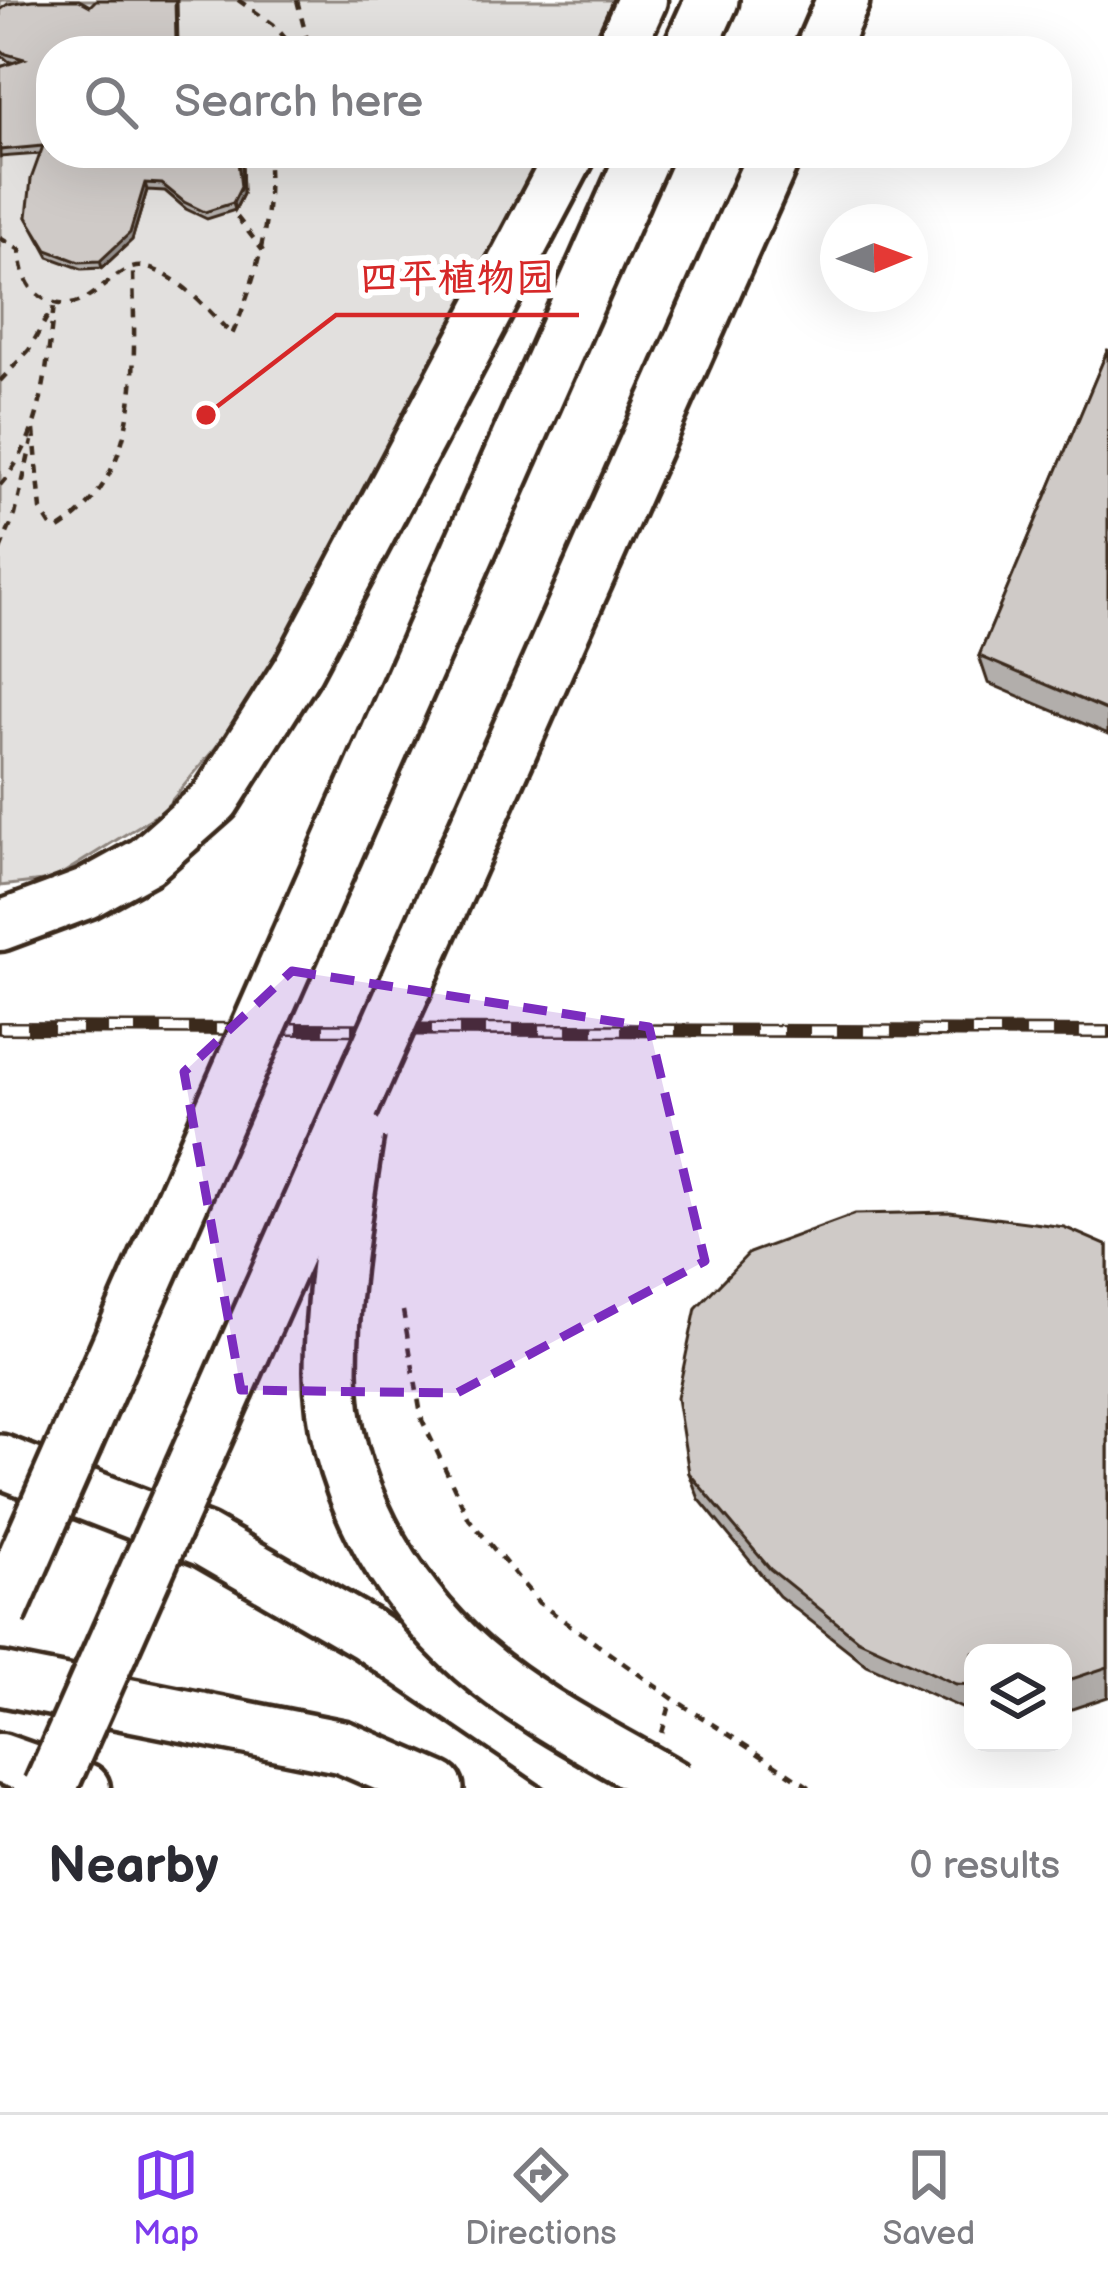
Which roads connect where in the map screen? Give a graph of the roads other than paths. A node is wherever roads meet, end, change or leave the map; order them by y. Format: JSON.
{"nodes":[{"id":1,"x":642,"y":0,"type":"edge"},
{"id":2,"x":843,"y":0,"type":"edge"},
{"id":3,"x":626,"y":36,"type":"edge"},
{"id":4,"x":827,"y":36,"type":"edge"},
{"id":5,"x":563,"y":168,"type":"edge"},
{"id":6,"x":637,"y":168,"type":"edge"},
{"id":7,"x":769,"y":168,"type":"edge"},
{"id":8,"x":0,"y":926,"type":"edge"},
{"id":9,"x":368,"y":1065,"type":"junction"},
{"id":10,"x":0,"y":1461,"type":"edge"},
{"id":11,"x":0,"y":1613,"type":"edge"},
{"id":12,"x":0,"y":1679,"type":"edge"},
{"id":13,"x":0,"y":1758,"type":"edge"},
{"id":14,"x":50,"y":1788,"type":"edge"},
{"id":15,"x":85,"y":1788,"type":"edge"},
{"id":16,"x":437,"y":1788,"type":"edge"},
{"id":17,"x":593,"y":1788,"type":"edge"},
{"id":18,"x":675,"y":1788,"type":"edge"}],
"edges":[{"from":1,"to":3,"type":"street"},
{"from":2,"to":4,"type":"main road"},
{"from":5,"to":8,"type":"street"},
{"from":6,"to":11,"type":"main road","bridge":true},
{"from":7,"to":9,"type":"main road","bridge":true},
{"from":9,"to":14,"type":"main road","bridge":true},
{"from":9,"to":18,"type":"main road","bridge":true},
{"from":10,"to":17,"type":"main road"},
{"from":12,"to":16,"type":"main road"},
{"from":13,"to":15,"type":"street"}]}
